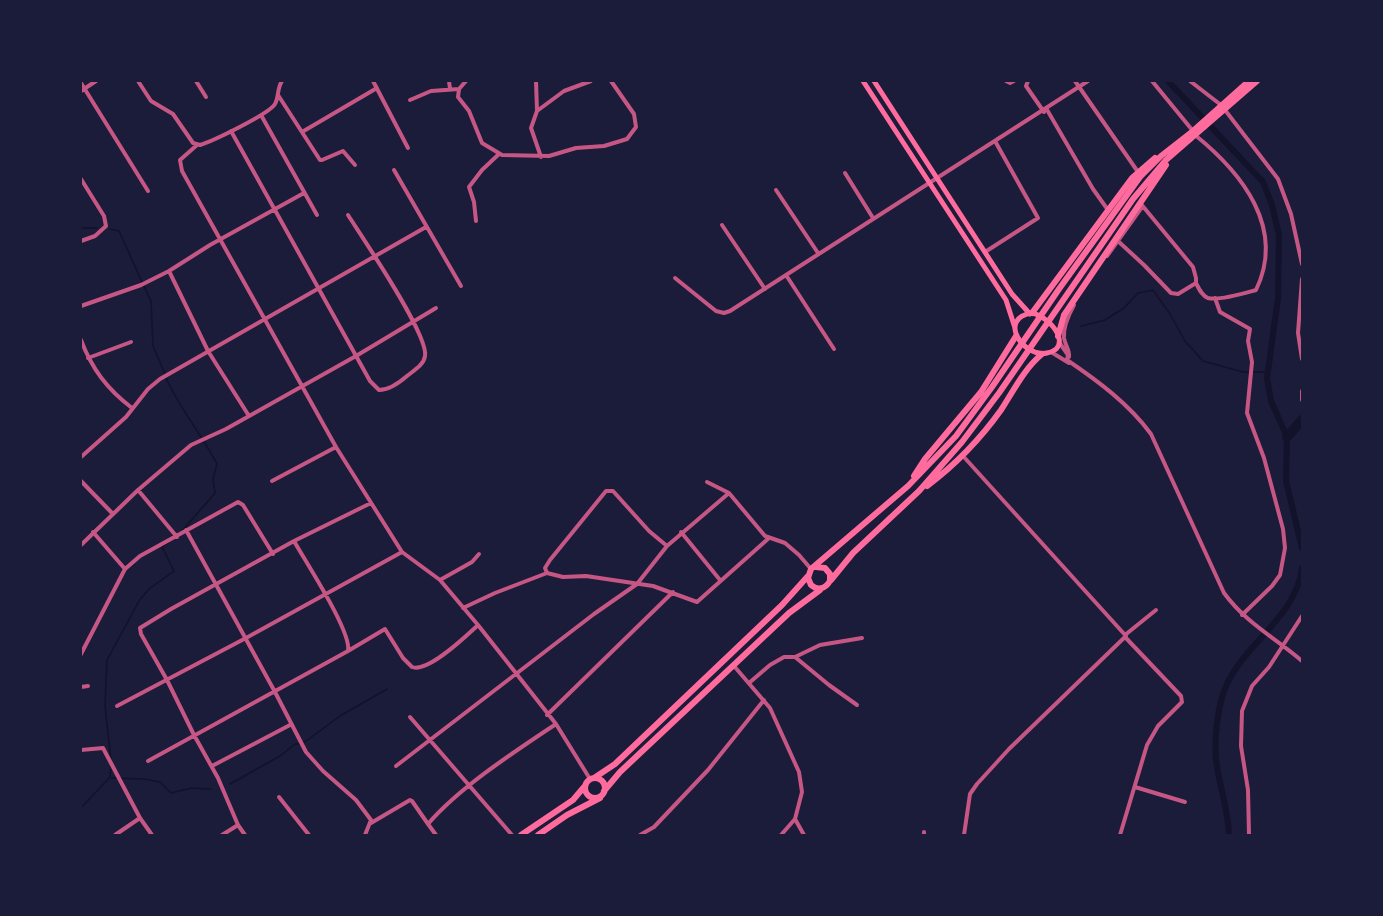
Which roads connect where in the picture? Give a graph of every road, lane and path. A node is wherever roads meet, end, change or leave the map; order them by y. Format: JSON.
{"nodes":[{"id":1,"x":96,"y":81,"type":"edge"},
{"id":2,"x":138,"y":81,"type":"edge"},
{"id":3,"x":195,"y":81,"type":"edge"},
{"id":4,"x":282,"y":81,"type":"edge"},
{"id":5,"x":373,"y":81,"type":"edge"},
{"id":6,"x":449,"y":81,"type":"edge"},
{"id":7,"x":466,"y":81,"type":"edge"},
{"id":8,"x":536,"y":81,"type":"edge"},
{"id":9,"x":591,"y":81,"type":"edge"},
{"id":10,"x":611,"y":81,"type":"edge"},
{"id":11,"x":863,"y":81,"type":"edge"},
{"id":12,"x":874,"y":81,"type":"edge"},
{"id":13,"x":1006,"y":81,"type":"edge"},
{"id":14,"x":1014,"y":81,"type":"edge"},
{"id":15,"x":1028,"y":81,"type":"edge"},
{"id":16,"x":1075,"y":81,"type":"edge"},
{"id":17,"x":1088,"y":81,"type":"edge"},
{"id":18,"x":1152,"y":81,"type":"edge"},
{"id":19,"x":1190,"y":81,"type":"edge"},
{"id":20,"x":1249,"y":81,"type":"edge"},
{"id":21,"x":1257,"y":81,"type":"edge"},
{"id":22,"x":81,"y":83,"type":"edge"},
{"id":23,"x":1078,"y":87,"type":"junction"},
{"id":24,"x":377,"y":88,"type":"junction"},
{"id":25,"x":83,"y":89,"type":"edge"},
{"id":26,"x":450,"y":89,"type":"junction"},
{"id":27,"x":459,"y":89,"type":"junction"},
{"id":28,"x":277,"y":95,"type":"junction"},
{"id":29,"x":206,"y":97,"type":"dead end"},
{"id":30,"x":410,"y":100,"type":"dead end"},
{"id":31,"x":1221,"y":109,"type":"junction"},
{"id":32,"x":1045,"y":110,"type":"junction"},
{"id":33,"x":537,"y":111,"type":"junction"},
{"id":34,"x":261,"y":115,"type":"junction"},
{"id":35,"x":231,"y":131,"type":"junction"},
{"id":36,"x":1196,"y":131,"type":"junction"},
{"id":37,"x":302,"y":132,"type":"junction"},
{"id":38,"x":995,"y":141,"type":"junction"},
{"id":39,"x":197,"y":145,"type":"junction"},
{"id":40,"x":408,"y":148,"type":"dead end"},
{"id":41,"x":1172,"y":150,"type":"junction"},
{"id":42,"x":499,"y":154,"type":"junction"},
{"id":43,"x":541,"y":157,"type":"junction"},
{"id":44,"x":355,"y":165,"type":"dead end"},
{"id":45,"x":394,"y":170,"type":"dead end"},
{"id":46,"x":845,"y":172,"type":"dead end"},
{"id":47,"x":1138,"y":172,"type":"junction"},
{"id":48,"x":937,"y":178,"type":"junction"},
{"id":49,"x":81,"y":179,"type":"edge"},
{"id":50,"x":929,"y":184,"type":"junction"},
{"id":51,"x":776,"y":190,"type":"dead end"},
{"id":52,"x":148,"y":191,"type":"dead end"},
{"id":53,"x":304,"y":193,"type":"junction"},
{"id":54,"x":1142,"y":206,"type":"junction"},
{"id":55,"x":274,"y":209,"type":"junction"},
{"id":56,"x":1108,"y":210,"type":"junction"},
{"id":57,"x":317,"y":215,"type":"dead end"},
{"id":58,"x":348,"y":215,"type":"dead end"},
{"id":59,"x":873,"y":218,"type":"junction"},
{"id":60,"x":476,"y":221,"type":"dead end"},
{"id":61,"x":722,"y":225,"type":"dead end"},
{"id":62,"x":426,"y":227,"type":"junction"},
{"id":63,"x":220,"y":239,"type":"junction"},
{"id":64,"x":81,"y":242,"type":"edge"},
{"id":65,"x":1119,"y":242,"type":"junction"},
{"id":66,"x":985,"y":252,"type":"junction"},
{"id":67,"x":818,"y":254,"type":"junction"},
{"id":68,"x":374,"y":258,"type":"junction"},
{"id":69,"x":1302,"y":264,"type":"edge"},
{"id":70,"x":169,"y":271,"type":"junction"},
{"id":71,"x":1092,"y":273,"type":"junction"},
{"id":72,"x":786,"y":275,"type":"junction"},
{"id":73,"x":675,"y":278,"type":"dead end"},
{"id":74,"x":1302,"y":279,"type":"edge"},
{"id":75,"x":1196,"y":283,"type":"junction"},
{"id":76,"x":461,"y":286,"type":"dead end"},
{"id":77,"x":318,"y":288,"type":"junction"},
{"id":78,"x":765,"y":289,"type":"junction"},
{"id":79,"x":1215,"y":298,"type":"junction"},
{"id":80,"x":81,"y":306,"type":"edge"},
{"id":81,"x":436,"y":308,"type":"dead end"},
{"id":82,"x":1031,"y":314,"type":"junction"},
{"id":83,"x":264,"y":320,"type":"junction"},
{"id":84,"x":414,"y":322,"type":"junction"},
{"id":85,"x":1015,"y":328,"type":"junction"},
{"id":86,"x":1016,"y":336,"type":"junction"},
{"id":87,"x":1058,"y":339,"type":"junction"},
{"id":88,"x":81,"y":340,"type":"edge"},
{"id":89,"x":131,"y":342,"type":"dead end"},
{"id":90,"x":834,"y":350,"type":"dead end"},
{"id":91,"x":208,"y":351,"type":"junction"},
{"id":92,"x":1051,"y":352,"type":"junction"},
{"id":93,"x":1042,"y":354,"type":"junction"},
{"id":94,"x":356,"y":356,"type":"junction"},
{"id":95,"x":88,"y":358,"type":"junction"},
{"id":96,"x":1302,"y":359,"type":"edge"},
{"id":97,"x":1067,"y":360,"type":"junction"},
{"id":98,"x":1080,"y":369,"type":"junction"},
{"id":99,"x":302,"y":386,"type":"junction"},
{"id":100,"x":1302,"y":392,"type":"edge"},
{"id":101,"x":1302,"y":400,"type":"edge"},
{"id":102,"x":132,"y":408,"type":"junction"},
{"id":103,"x":249,"y":416,"type":"junction"},
{"id":104,"x":336,"y":447,"type":"junction"},
{"id":105,"x":82,"y":455,"type":"edge"},
{"id":106,"x":962,"y":455,"type":"junction"},
{"id":107,"x":81,"y":481,"type":"edge"},
{"id":108,"x":272,"y":482,"type":"dead end"},
{"id":109,"x":707,"y":482,"type":"dead end"},
{"id":110,"x":908,"y":486,"type":"junction"},
{"id":111,"x":138,"y":490,"type":"junction"},
{"id":112,"x":919,"y":491,"type":"junction"},
{"id":113,"x":729,"y":493,"type":"junction"},
{"id":114,"x":371,"y":503,"type":"junction"},
{"id":115,"x":112,"y":513,"type":"junction"},
{"id":116,"x":186,"y":530,"type":"junction"},
{"id":117,"x":93,"y":532,"type":"junction"},
{"id":118,"x":681,"y":532,"type":"junction"},
{"id":119,"x":177,"y":537,"type":"junction"},
{"id":120,"x":769,"y":538,"type":"junction"},
{"id":121,"x":294,"y":541,"type":"junction"},
{"id":122,"x":81,"y":545,"type":"edge"},
{"id":123,"x":667,"y":546,"type":"junction"},
{"id":124,"x":402,"y":552,"type":"junction"},
{"id":125,"x":273,"y":554,"type":"junction"},
{"id":126,"x":479,"y":554,"type":"dead end"},
{"id":127,"x":125,"y":569,"type":"junction"},
{"id":128,"x":812,"y":570,"type":"junction"},
{"id":129,"x":546,"y":573,"type":"junction"},
{"id":130,"x":440,"y":580,"type":"junction"},
{"id":131,"x":720,"y":581,"type":"junction"},
{"id":132,"x":830,"y":581,"type":"junction"},
{"id":133,"x":217,"y":584,"type":"junction"},
{"id":134,"x":637,"y":584,"type":"junction"},
{"id":135,"x":824,"y":588,"type":"junction"},
{"id":136,"x":673,"y":592,"type":"junction"},
{"id":137,"x":325,"y":595,"type":"junction"},
{"id":138,"x":463,"y":608,"type":"junction"},
{"id":139,"x":1156,"y":610,"type":"dead end"},
{"id":140,"x":1242,"y":615,"type":"junction"},
{"id":141,"x":1302,"y":616,"type":"edge"},
{"id":142,"x":478,"y":625,"type":"junction"},
{"id":143,"x":1125,"y":636,"type":"junction"},
{"id":144,"x":246,"y":638,"type":"junction"},
{"id":145,"x":862,"y":638,"type":"dead end"},
{"id":146,"x":1282,"y":644,"type":"junction"},
{"id":147,"x":348,"y":651,"type":"junction"},
{"id":148,"x":81,"y":654,"type":"edge"},
{"id":149,"x":795,"y":657,"type":"junction"},
{"id":150,"x":1302,"y":661,"type":"edge"},
{"id":151,"x":734,"y":666,"type":"junction"},
{"id":152,"x":515,"y":675,"type":"junction"},
{"id":153,"x":167,"y":680,"type":"junction"},
{"id":154,"x":748,"y":683,"type":"junction"},
{"id":155,"x":88,"y":686,"type":"dead end"},
{"id":156,"x":81,"y":687,"type":"edge"},
{"id":157,"x":275,"y":692,"type":"junction"},
{"id":158,"x":764,"y":699,"type":"junction"},
{"id":159,"x":857,"y":705,"type":"dead end"},
{"id":160,"x":117,"y":706,"type":"dead end"},
{"id":161,"x":548,"y":715,"type":"junction"},
{"id":162,"x":410,"y":717,"type":"dead end"},
{"id":163,"x":556,"y":724,"type":"junction"},
{"id":164,"x":290,"y":725,"type":"junction"},
{"id":165,"x":194,"y":735,"type":"junction"},
{"id":166,"x":430,"y":740,"type":"junction"},
{"id":167,"x":81,"y":750,"type":"edge"},
{"id":168,"x":148,"y":761,"type":"dead end"},
{"id":169,"x":212,"y":766,"type":"junction"},
{"id":170,"x":396,"y":766,"type":"dead end"},
{"id":171,"x":592,"y":779,"type":"junction"},
{"id":172,"x":469,"y":786,"type":"junction"},
{"id":173,"x":584,"y":787,"type":"junction"},
{"id":174,"x":1134,"y":787,"type":"junction"},
{"id":175,"x":602,"y":794,"type":"junction"},
{"id":176,"x":279,"y":797,"type":"dead end"},
{"id":177,"x":1185,"y":802,"type":"dead end"},
{"id":178,"x":140,"y":818,"type":"junction"},
{"id":179,"x":795,"y":819,"type":"junction"},
{"id":180,"x":370,"y":824,"type":"junction"},
{"id":181,"x":428,"y":824,"type":"junction"},
{"id":182,"x":238,"y":825,"type":"junction"},
{"id":183,"x":654,"y":827,"type":"junction"},
{"id":184,"x":114,"y":835,"type":"edge"},
{"id":185,"x":152,"y":835,"type":"edge"},
{"id":186,"x":222,"y":835,"type":"edge"},
{"id":187,"x":245,"y":835,"type":"edge"},
{"id":188,"x":309,"y":835,"type":"edge"},
{"id":189,"x":365,"y":835,"type":"edge"},
{"id":190,"x":436,"y":835,"type":"edge"},
{"id":191,"x":512,"y":835,"type":"edge"},
{"id":192,"x":520,"y":835,"type":"edge"},
{"id":193,"x":538,"y":835,"type":"edge"},
{"id":194,"x":640,"y":835,"type":"edge"},
{"id":195,"x":653,"y":835,"type":"edge"},
{"id":196,"x":781,"y":835,"type":"edge"},
{"id":197,"x":804,"y":835,"type":"edge"},
{"id":198,"x":964,"y":835,"type":"edge"},
{"id":199,"x":1120,"y":835,"type":"edge"},
{"id":200,"x":1249,"y":835,"type":"edge"}],
"edges":[{"from":1,"to":25,"type":"street"},
{"from":2,"to":39,"type":"street"},
{"from":3,"to":29,"type":"street"},
{"from":4,"to":28,"type":"street"},
{"from":5,"to":24,"type":"street"},
{"from":6,"to":26,"type":"street"},
{"from":7,"to":27,"type":"street"},
{"from":8,"to":33,"type":"street"},
{"from":9,"to":33,"type":"street"},
{"from":10,"to":43,"type":"street"},
{"from":11,"to":50,"type":"main road"},
{"from":12,"to":48,"type":"main road"},
{"from":13,"to":14,"type":"street"},
{"from":15,"to":32,"type":"street"},
{"from":16,"to":23,"type":"street"},
{"from":17,"to":23,"type":"street"},
{"from":18,"to":36,"type":"street"},
{"from":19,"to":31,"type":"street"},
{"from":20,"to":31,"type":"highway"},
{"from":21,"to":31,"type":"highway"},
{"from":22,"to":25,"type":"street"},
{"from":23,"to":32,"type":"street"},
{"from":23,"to":47,"type":"street"},
{"from":24,"to":37,"type":"street"},
{"from":24,"to":40,"type":"street"},
{"from":25,"to":52,"type":"street"},
{"from":26,"to":27,"type":"street"},
{"from":26,"to":30,"type":"street"},
{"from":27,"to":42,"type":"street"},
{"from":28,"to":34,"type":"street"},
{"from":28,"to":37,"type":"street"},
{"from":31,"to":36,"type":"highway"},
{"from":31,"to":69,"type":"street"},
{"from":32,"to":38,"type":"street"},
{"from":32,"to":56,"type":"street"},
{"from":33,"to":43,"type":"street"},
{"from":34,"to":35,"type":"street"},
{"from":34,"to":53,"type":"street"},
{"from":35,"to":39,"type":"street"},
{"from":35,"to":55,"type":"street"},
{"from":36,"to":41,"type":"highway"},
{"from":36,"to":79,"type":"street"},
{"from":37,"to":44,"type":"street"},
{"from":38,"to":48,"type":"street"},
{"from":38,"to":66,"type":"street"},
{"from":39,"to":63,"type":"street"},
{"from":41,"to":47,"type":"highway"},
{"from":41,"to":54,"type":"highway"},
{"from":41,"to":110,"type":"highway"},
{"from":41,"to":112,"type":"highway"},
{"from":42,"to":43,"type":"street"},
{"from":42,"to":60,"type":"street"},
{"from":45,"to":62,"type":"street"},
{"from":46,"to":59,"type":"street"},
{"from":47,"to":56,"type":"highway"},
{"from":48,"to":50,"type":"street"},
{"from":48,"to":66,"type":"main road"},
{"from":49,"to":64,"type":"street"},
{"from":50,"to":59,"type":"street"},
{"from":50,"to":85,"type":"main road"},
{"from":51,"to":67,"type":"street"},
{"from":53,"to":55,"type":"street"},
{"from":53,"to":57,"type":"street"},
{"from":54,"to":65,"type":"street"},
{"from":54,"to":71,"type":"highway"},
{"from":54,"to":75,"type":"street"},
{"from":55,"to":63,"type":"street"},
{"from":55,"to":77,"type":"street"},
{"from":56,"to":82,"type":"highway"},
{"from":58,"to":68,"type":"street"},
{"from":59,"to":67,"type":"street"},
{"from":61,"to":78,"type":"street"},
{"from":62,"to":68,"type":"street"},
{"from":62,"to":76,"type":"street"},
{"from":63,"to":70,"type":"street"},
{"from":63,"to":83,"type":"street"},
{"from":65,"to":71,"type":"street"},
{"from":65,"to":75,"type":"street"},
{"from":66,"to":82,"type":"main road"},
{"from":67,"to":72,"type":"street"},
{"from":68,"to":77,"type":"street"},
{"from":68,"to":84,"type":"street"},
{"from":70,"to":80,"type":"street"},
{"from":70,"to":91,"type":"street"},
{"from":71,"to":87,"type":"highway"},
{"from":71,"to":97,"type":"street"},
{"from":72,"to":78,"type":"street"},
{"from":72,"to":90,"type":"street"},
{"from":73,"to":78,"type":"street"},
{"from":74,"to":96,"type":"street"},
{"from":75,"to":79,"type":"street"},
{"from":77,"to":83,"type":"street"},
{"from":77,"to":94,"type":"street"},
{"from":79,"to":140,"type":"street"},
{"from":81,"to":84,"type":"street"},
{"from":82,"to":85,"type":"main road"},
{"from":82,"to":87,"type":"main road"},
{"from":83,"to":91,"type":"street"},
{"from":83,"to":99,"type":"street"},
{"from":84,"to":94,"type":"street"},
{"from":84,"to":94,"type":"street"},
{"from":85,"to":86,"type":"main road"},
{"from":86,"to":93,"type":"main road"},
{"from":86,"to":110,"type":"highway"},
{"from":87,"to":92,"type":"main road"},
{"from":87,"to":97,"type":"street"},
{"from":88,"to":95,"type":"street"},
{"from":89,"to":95,"type":"street"},
{"from":91,"to":102,"type":"street"},
{"from":91,"to":103,"type":"street"},
{"from":92,"to":93,"type":"main road"},
{"from":92,"to":98,"type":"street"},
{"from":93,"to":106,"type":"highway"},
{"from":94,"to":99,"type":"street"},
{"from":95,"to":102,"type":"street"},
{"from":97,"to":98,"type":"street"},
{"from":98,"to":140,"type":"street"},
{"from":99,"to":103,"type":"street"},
{"from":99,"to":104,"type":"street"},
{"from":100,"to":101,"type":"street"},
{"from":102,"to":105,"type":"street"},
{"from":103,"to":111,"type":"street"},
{"from":104,"to":108,"type":"street"},
{"from":104,"to":114,"type":"street"},
{"from":106,"to":112,"type":"highway"},
{"from":106,"to":143,"type":"street"},
{"from":107,"to":115,"type":"street"},
{"from":109,"to":113,"type":"street"},
{"from":110,"to":128,"type":"highway"},
{"from":111,"to":115,"type":"street"},
{"from":111,"to":119,"type":"street"},
{"from":112,"to":132,"type":"highway"},
{"from":113,"to":118,"type":"street"},
{"from":113,"to":120,"type":"street"},
{"from":114,"to":121,"type":"street"},
{"from":114,"to":124,"type":"street"},
{"from":115,"to":117,"type":"street"},
{"from":116,"to":119,"type":"street"},
{"from":116,"to":125,"type":"street"},
{"from":116,"to":133,"type":"street"},
{"from":117,"to":122,"type":"street"},
{"from":117,"to":127,"type":"street"},
{"from":118,"to":123,"type":"street"},
{"from":118,"to":131,"type":"street"},
{"from":119,"to":127,"type":"street"},
{"from":120,"to":128,"type":"street"},
{"from":120,"to":131,"type":"street"},
{"from":121,"to":125,"type":"street"},
{"from":121,"to":137,"type":"street"},
{"from":123,"to":129,"type":"street"},
{"from":123,"to":134,"type":"street"},
{"from":124,"to":130,"type":"street"},
{"from":124,"to":137,"type":"street"},
{"from":125,"to":133,"type":"street"},
{"from":126,"to":130,"type":"street"},
{"from":127,"to":148,"type":"street"},
{"from":128,"to":132,"type":"highway"},
{"from":128,"to":135,"type":"highway"},
{"from":128,"to":171,"type":"highway"},
{"from":129,"to":134,"type":"street"},
{"from":129,"to":138,"type":"street"},
{"from":130,"to":138,"type":"street"},
{"from":131,"to":136,"type":"street"},
{"from":132,"to":135,"type":"highway"},
{"from":133,"to":144,"type":"street"},
{"from":133,"to":153,"type":"street"},
{"from":134,"to":136,"type":"street"},
{"from":134,"to":152,"type":"street"},
{"from":135,"to":151,"type":"highway"},
{"from":136,"to":161,"type":"street"},
{"from":137,"to":144,"type":"street"},
{"from":137,"to":147,"type":"street"},
{"from":138,"to":142,"type":"street"},
{"from":139,"to":143,"type":"street"},
{"from":140,"to":146,"type":"street"},
{"from":141,"to":146,"type":"street"},
{"from":142,"to":147,"type":"street"},
{"from":142,"to":152,"type":"street"},
{"from":143,"to":174,"type":"street"},
{"from":143,"to":198,"type":"street"},
{"from":144,"to":153,"type":"street"},
{"from":144,"to":157,"type":"street"},
{"from":145,"to":149,"type":"street"},
{"from":146,"to":150,"type":"street"},
{"from":146,"to":200,"type":"street"},
{"from":147,"to":157,"type":"street"},
{"from":149,"to":154,"type":"street"},
{"from":149,"to":159,"type":"street"},
{"from":151,"to":154,"type":"street"},
{"from":151,"to":175,"type":"highway"},
{"from":152,"to":161,"type":"street"},
{"from":152,"to":166,"type":"street"},
{"from":153,"to":160,"type":"street"},
{"from":153,"to":165,"type":"street"},
{"from":154,"to":158,"type":"street"},
{"from":155,"to":156,"type":"street"},
{"from":157,"to":164,"type":"street"},
{"from":157,"to":165,"type":"street"},
{"from":158,"to":179,"type":"street"},
{"from":158,"to":183,"type":"street"},
{"from":161,"to":163,"type":"street"},
{"from":162,"to":166,"type":"street"},
{"from":163,"to":171,"type":"street"},
{"from":163,"to":172,"type":"street"},
{"from":164,"to":169,"type":"street"},
{"from":164,"to":180,"type":"street"},
{"from":165,"to":168,"type":"street"},
{"from":165,"to":169,"type":"street"},
{"from":166,"to":170,"type":"street"},
{"from":166,"to":172,"type":"street"},
{"from":167,"to":178,"type":"street"},
{"from":169,"to":182,"type":"street"},
{"from":171,"to":173,"type":"highway"},
{"from":171,"to":175,"type":"highway"},
{"from":172,"to":181,"type":"street"},
{"from":172,"to":191,"type":"street"},
{"from":173,"to":175,"type":"highway"},
{"from":173,"to":192,"type":"highway"},
{"from":174,"to":177,"type":"street"},
{"from":174,"to":199,"type":"street"},
{"from":175,"to":193,"type":"highway"},
{"from":176,"to":188,"type":"street"},
{"from":178,"to":184,"type":"street"},
{"from":178,"to":185,"type":"street"},
{"from":179,"to":196,"type":"street"},
{"from":179,"to":197,"type":"street"},
{"from":180,"to":181,"type":"street"},
{"from":180,"to":189,"type":"street"},
{"from":181,"to":190,"type":"street"},
{"from":182,"to":186,"type":"street"},
{"from":182,"to":187,"type":"street"},
{"from":183,"to":194,"type":"street"},
{"from":183,"to":195,"type":"street"}]}
